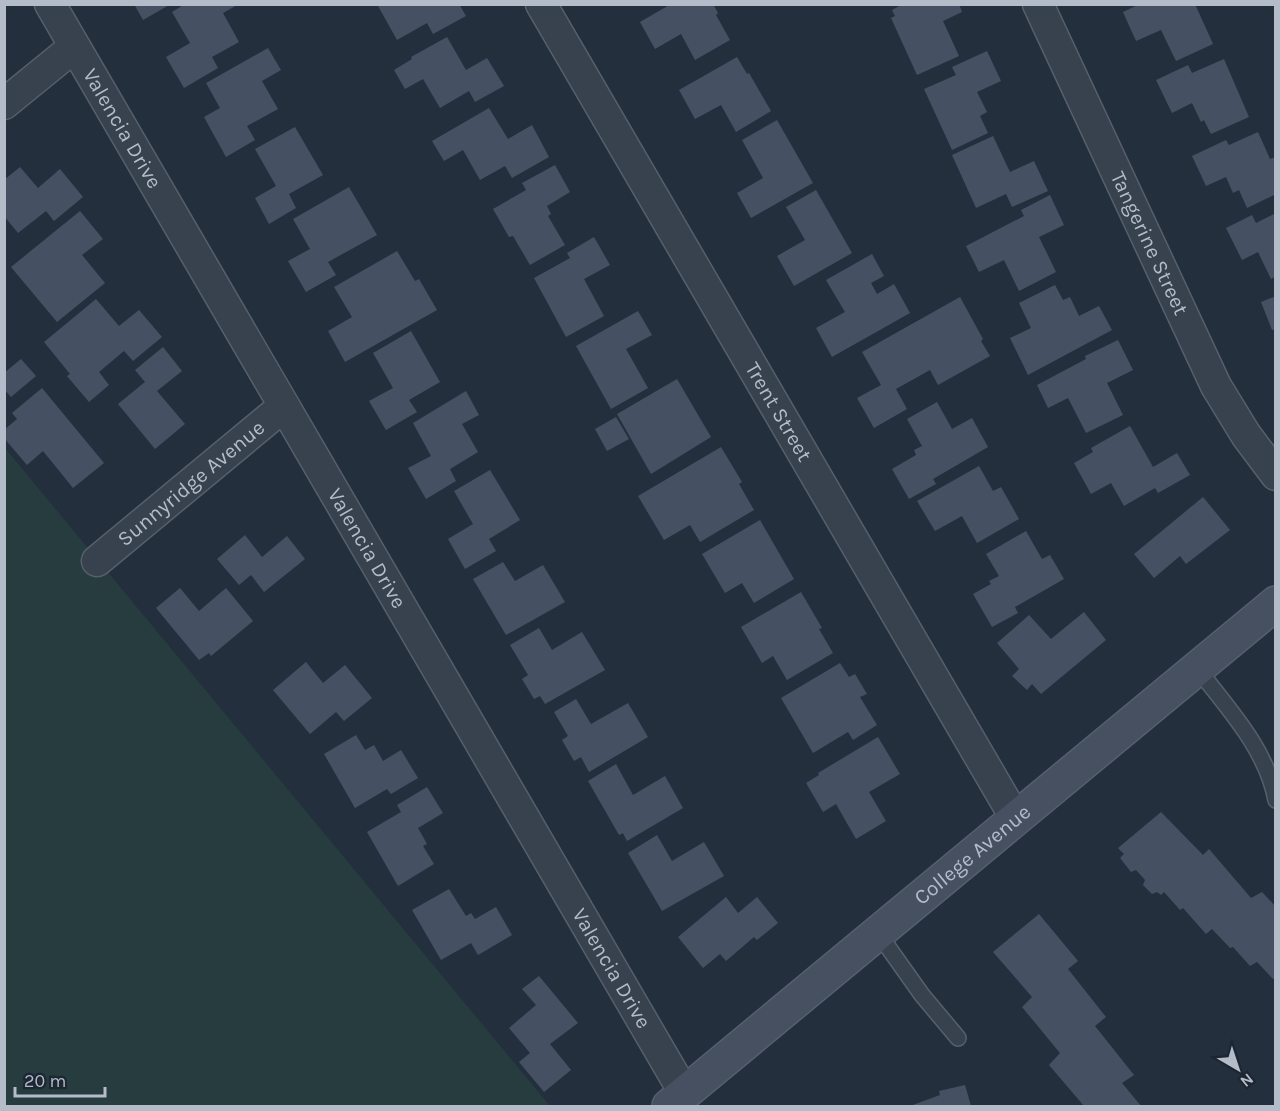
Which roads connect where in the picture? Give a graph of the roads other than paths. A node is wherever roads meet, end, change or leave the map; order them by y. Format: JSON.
{"nodes":[{"id":1,"x":50,"y":4,"type":"edge"},
{"id":2,"x":541,"y":4,"type":"edge"},
{"id":3,"x":1038,"y":4,"type":"edge"},
{"id":4,"x":74,"y":47,"type":"junction"},
{"id":5,"x":4,"y":105,"type":"edge"},
{"id":6,"x":284,"y":406,"type":"junction"},
{"id":7,"x":1275,"y":475,"type":"edge"},
{"id":8,"x":97,"y":561,"type":"dead end"},
{"id":9,"x":1275,"y":603,"type":"edge"},
{"id":10,"x":1197,"y":668,"type":"junction"},
{"id":11,"x":1275,"y":800,"type":"edge"},
{"id":12,"x":1016,"y":819,"type":"junction"},
{"id":13,"x":879,"y":933,"type":"junction"},
{"id":14,"x":958,"y":1038,"type":"dead end"},
{"id":15,"x":677,"y":1100,"type":"edge"}],
"edges":[{"from":1,"to":4,"type":"street","name":"Valencia Drive"},
{"from":2,"to":12,"type":"street","name":"Trent Street"},
{"from":3,"to":7,"type":"street","name":"Tangerine Street"},
{"from":4,"to":5,"type":"street"},
{"from":4,"to":6,"type":"street","name":"Valencia Drive"},
{"from":6,"to":8,"type":"street","name":"Sunnyridge Avenue"},
{"from":6,"to":15,"type":"street","name":"Valencia Drive"},
{"from":9,"to":10,"type":"street","name":"College Avenue"},
{"from":10,"to":11,"type":"lane"},
{"from":10,"to":12,"type":"street","name":"College Avenue"},
{"from":12,"to":13,"type":"street","name":"College Avenue"},
{"from":13,"to":14,"type":"lane"},
{"from":13,"to":15,"type":"street","name":"College Avenue"}]}
